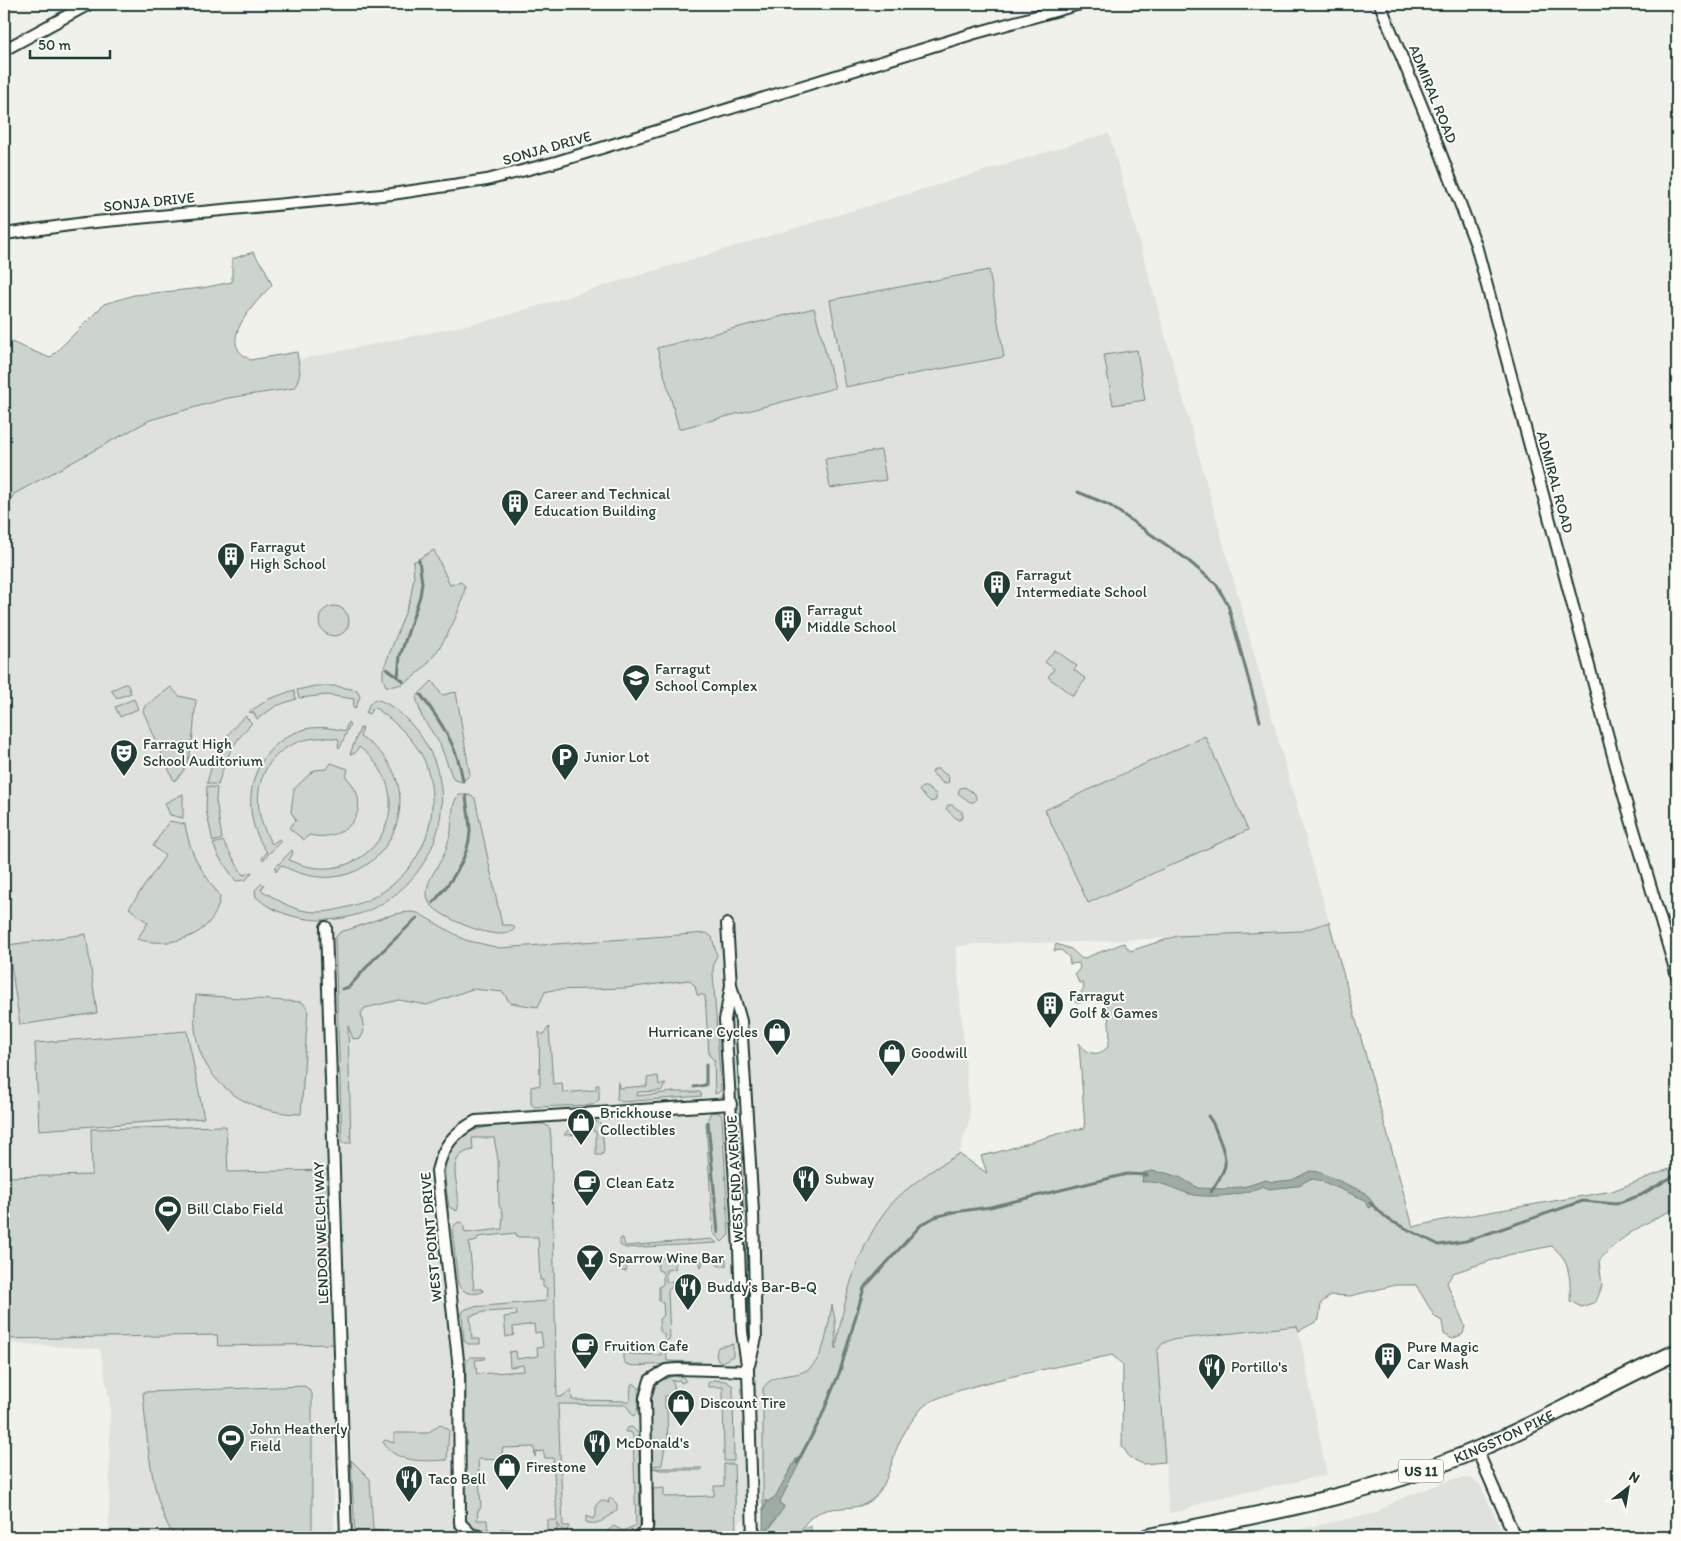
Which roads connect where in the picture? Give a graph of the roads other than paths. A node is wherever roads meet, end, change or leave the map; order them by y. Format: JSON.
{"nodes":[{"id":1,"x":89,"y":4,"type":"edge"},
{"id":2,"x":1080,"y":4,"type":"edge"},
{"id":3,"x":1380,"y":4,"type":"edge"},
{"id":4,"x":4,"y":50,"type":"edge"},
{"id":5,"x":4,"y":234,"type":"edge"},
{"id":6,"x":727,"y":924,"type":"dead end"},
{"id":7,"x":326,"y":927,"type":"dead end"},
{"id":8,"x":1677,"y":976,"type":"edge"},
{"id":9,"x":731,"y":985,"type":"junction"},
{"id":10,"x":731,"y":1104,"type":"junction"},
{"id":11,"x":1677,"y":1352,"type":"edge"},
{"id":12,"x":748,"y":1371,"type":"junction"},
{"id":13,"x":1477,"y":1450,"type":"junction"},
{"id":14,"x":753,"y":1536,"type":"edge"},
{"id":15,"x":346,"y":1537,"type":"edge"},
{"id":16,"x":494,"y":1537,"type":"edge"},
{"id":17,"x":639,"y":1537,"type":"edge"},
{"id":18,"x":1147,"y":1537,"type":"edge"},
{"id":19,"x":1515,"y":1537,"type":"edge"}],
"edges":[{"from":1,"to":4,"type":"street"},
{"from":2,"to":5,"type":"street","name":"SONJA DRIVE"},
{"from":3,"to":8,"type":"street","name":"ADMIRAL ROAD"},
{"from":6,"to":9,"type":"street","name":"WEST END AVENUE"},
{"from":7,"to":15,"type":"street","name":"LENDON WELCH WAY"},
{"from":9,"to":10,"type":"street","name":"WEST END AVENUE"},
{"from":9,"to":12,"type":"street","name":"WEST END AVENUE"},
{"from":10,"to":12,"type":"street","name":"WEST END AVENUE"},
{"from":10,"to":16,"type":"street","name":"WEST POINT DRIVE"},
{"from":11,"to":13,"type":"main road","name":"KINGSTON PIKE","number":"US 11"},
{"from":12,"to":14,"type":"street","name":"WEST END AVENUE"},
{"from":12,"to":17,"type":"street"},
{"from":13,"to":18,"type":"main road","name":"KINGSTON PIKE","number":"US 11"},
{"from":13,"to":19,"type":"street"}]}
